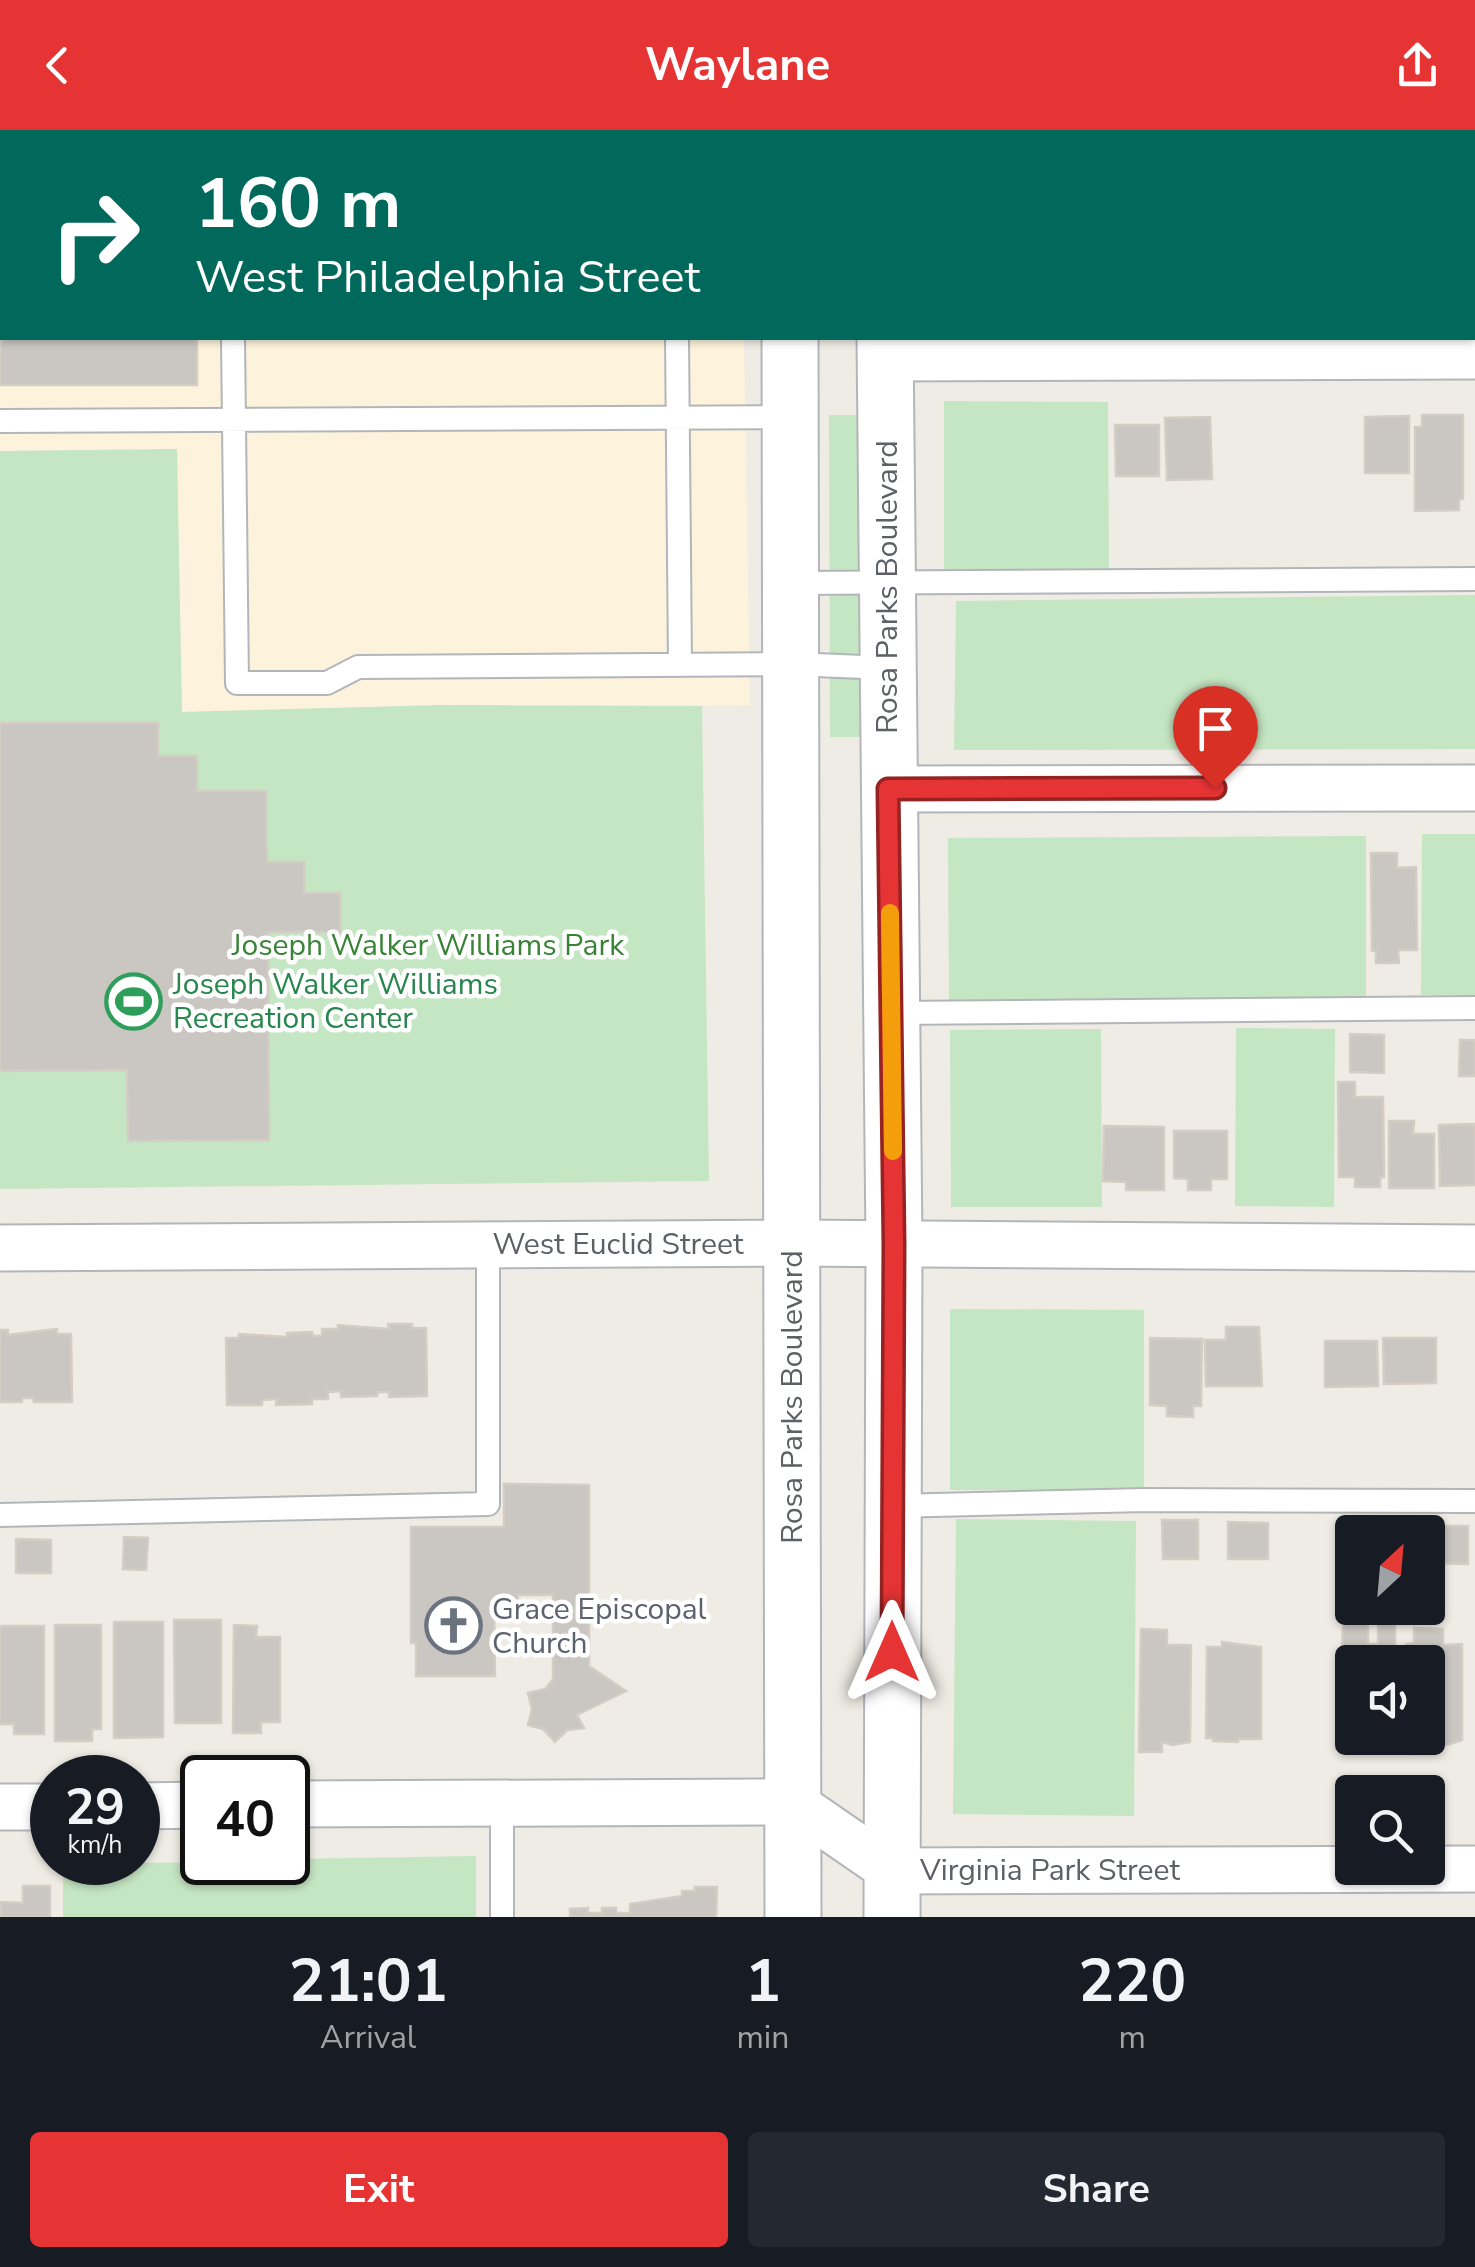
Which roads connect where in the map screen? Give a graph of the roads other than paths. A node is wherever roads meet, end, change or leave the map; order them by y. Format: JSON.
{"nodes":[{"id":1,"x":233,"y":340,"type":"edge"},
{"id":2,"x":677,"y":340,"type":"edge"},
{"id":3,"x":790,"y":340,"type":"edge"},
{"id":4,"x":885,"y":348,"type":"edge"},
{"id":5,"x":1475,"y":356,"type":"edge"},
{"id":6,"x":678,"y":417,"type":"junction"},
{"id":7,"x":790,"y":417,"type":"junction"},
{"id":8,"x":234,"y":420,"type":"junction"},
{"id":9,"x":0,"y":421,"type":"edge"},
{"id":10,"x":1475,"y":579,"type":"edge"},
{"id":11,"x":792,"y":583,"type":"junction"},
{"id":12,"x":886,"y":585,"type":"junction"},
{"id":13,"x":792,"y":664,"type":"junction"},
{"id":14,"x":680,"y":665,"type":"junction"},
{"id":15,"x":886,"y":668,"type":"junction"},
{"id":16,"x":1475,"y":788,"type":"edge"},
{"id":17,"x":888,"y":789,"type":"junction"},
{"id":18,"x":1475,"y":1008,"type":"edge"},
{"id":19,"x":890,"y":1013,"type":"junction"},
{"id":20,"x":792,"y":1244,"type":"junction"},
{"id":21,"x":894,"y":1244,"type":"junction"},
{"id":22,"x":488,"y":1245,"type":"junction"},
{"id":23,"x":0,"y":1248,"type":"edge"},
{"id":24,"x":1475,"y":1248,"type":"edge"},
{"id":25,"x":1475,"y":1501,"type":"edge"},
{"id":26,"x":892,"y":1506,"type":"junction"},
{"id":27,"x":0,"y":1515,"type":"edge"},
{"id":28,"x":792,"y":1802,"type":"junction"},
{"id":29,"x":502,"y":1803,"type":"junction"},
{"id":30,"x":310,"y":1804,"type":"edge"},
{"id":31,"x":30,"y":1806,"type":"edge"},
{"id":32,"x":0,"y":1807,"type":"edge"},
{"id":33,"x":1475,"y":1869,"type":"edge"},
{"id":34,"x":892,"y":1894,"type":"edge"},
{"id":35,"x":502,"y":1917,"type":"edge"},
{"id":36,"x":794,"y":1917,"type":"edge"}],
"edges":[{"from":1,"to":8,"type":"lane"},
{"from":2,"to":6,"type":"lane"},
{"from":3,"to":7,"type":"street","name":"Rosa Parks Boulevard"},
{"from":4,"to":5,"type":"street"},
{"from":4,"to":12,"type":"street","name":"Rosa Parks Boulevard"},
{"from":6,"to":7,"type":"lane"},
{"from":6,"to":8,"type":"lane"},
{"from":6,"to":14,"type":"lane"},
{"from":7,"to":11,"type":"street","name":"Rosa Parks Boulevard"},
{"from":8,"to":9,"type":"lane"},
{"from":8,"to":14,"type":"lane"},
{"from":10,"to":12,"type":"lane"},
{"from":11,"to":12,"type":"lane"},
{"from":11,"to":13,"type":"street","name":"Rosa Parks Boulevard"},
{"from":12,"to":15,"type":"street","name":"Rosa Parks Boulevard"},
{"from":13,"to":14,"type":"lane"},
{"from":13,"to":15,"type":"lane"},
{"from":13,"to":20,"type":"street","name":"Rosa Parks Boulevard"},
{"from":15,"to":17,"type":"street","name":"Rosa Parks Boulevard"},
{"from":16,"to":17,"type":"street"},
{"from":17,"to":19,"type":"street","name":"Rosa Parks Boulevard"},
{"from":18,"to":19,"type":"lane"},
{"from":19,"to":21,"type":"street","name":"Rosa Parks Boulevard"},
{"from":20,"to":21,"type":"street","name":"West Euclid Street"},
{"from":20,"to":22,"type":"street","name":"West Euclid Street"},
{"from":20,"to":28,"type":"street","name":"Rosa Parks Boulevard"},
{"from":21,"to":24,"type":"street","name":"West Euclid Street"},
{"from":21,"to":26,"type":"street","name":"Rosa Parks Boulevard"},
{"from":22,"to":23,"type":"street","name":"West Euclid Street"},
{"from":22,"to":27,"type":"lane"},
{"from":25,"to":26,"type":"lane"},
{"from":26,"to":34,"type":"street","name":"Rosa Parks Boulevard"},
{"from":28,"to":29,"type":"street"},
{"from":28,"to":34,"type":"street","name":"Virginia Park Street"},
{"from":28,"to":36,"type":"street","name":"Rosa Parks Boulevard"},
{"from":29,"to":30,"type":"street"},
{"from":29,"to":35,"type":"lane"},
{"from":31,"to":32,"type":"street"},
{"from":33,"to":34,"type":"street","name":"Virginia Park Street"}]}
